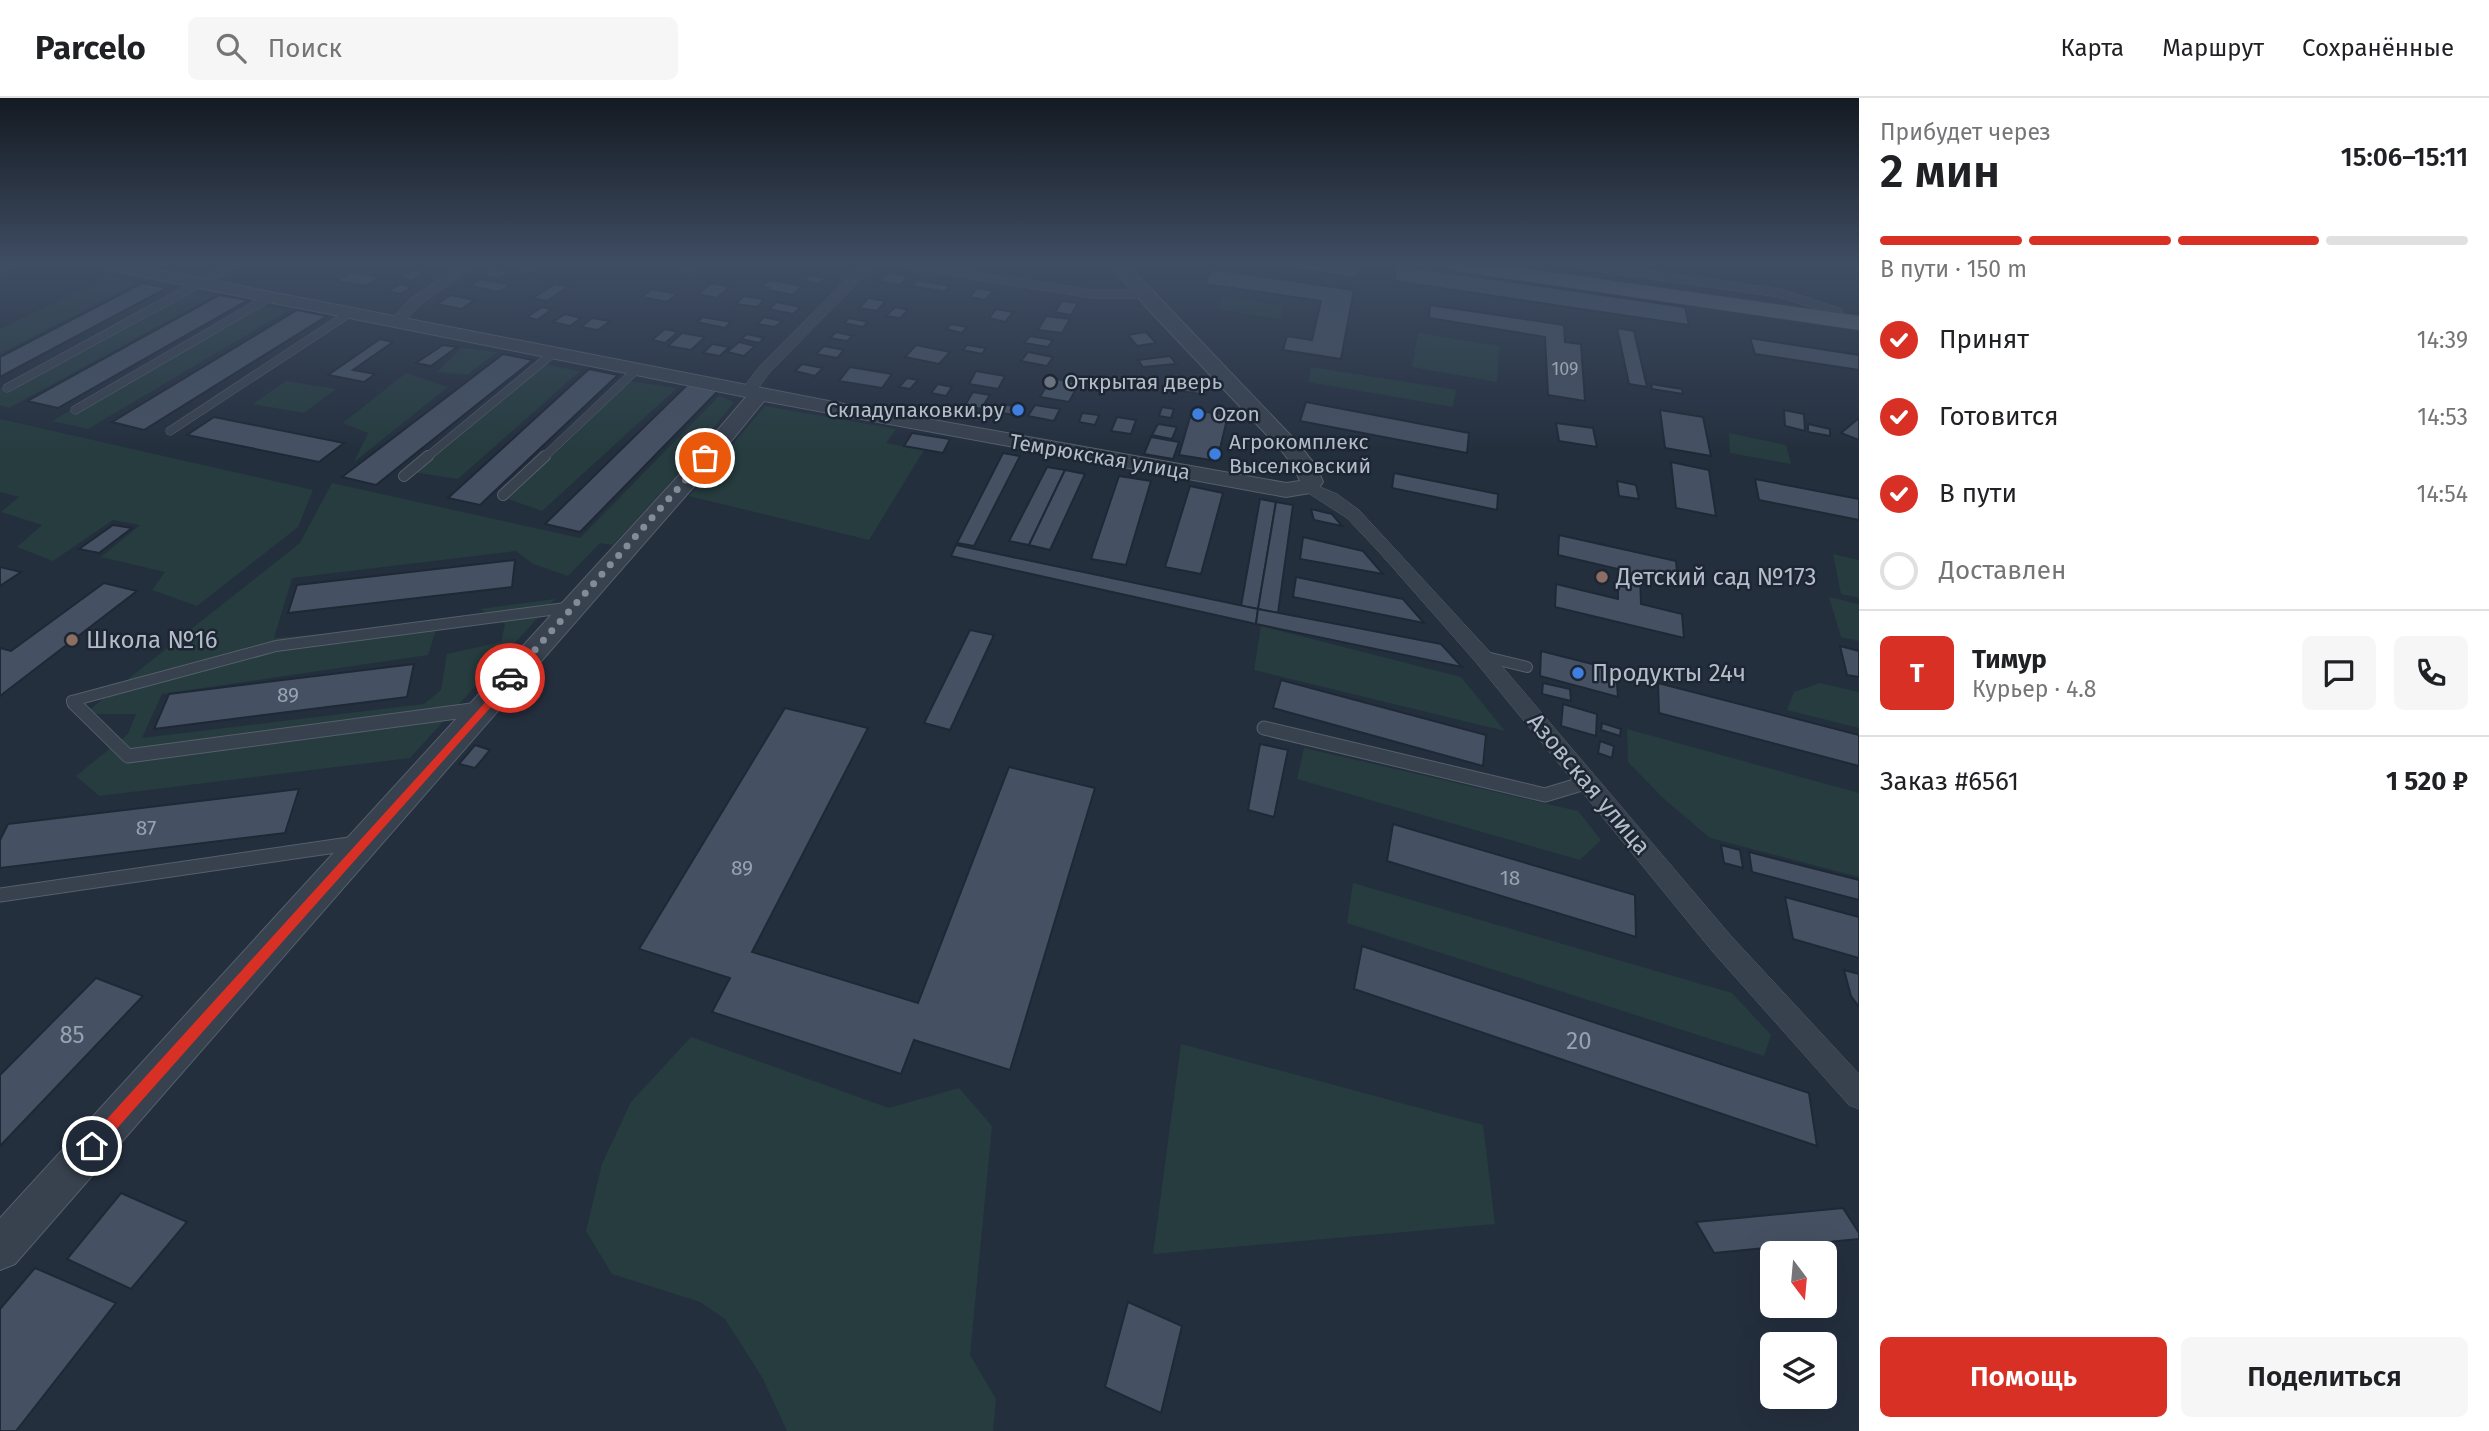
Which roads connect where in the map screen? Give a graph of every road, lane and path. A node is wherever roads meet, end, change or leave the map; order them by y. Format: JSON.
{"nodes":[{"id":1,"x":117,"y":327,"type":"edge"},
{"id":2,"x":218,"y":327,"type":"edge"},
{"id":3,"x":328,"y":327,"type":"edge"},
{"id":4,"x":416,"y":327,"type":"edge"},
{"id":5,"x":806,"y":327,"type":"edge"},
{"id":6,"x":1175,"y":327,"type":"edge"},
{"id":7,"x":552,"y":354,"type":"junction"},
{"id":8,"x":636,"y":370,"type":"junction"},
{"id":9,"x":7,"y":388,"type":"dead end"},
{"id":10,"x":753,"y":393,"type":"junction"},
{"id":11,"x":75,"y":410,"type":"dead end"},
{"id":12,"x":170,"y":430,"type":"dead end"},
{"id":13,"x":404,"y":476,"type":"dead end"},
{"id":14,"x":1308,"y":487,"type":"junction"},
{"id":15,"x":503,"y":495,"type":"dead end"},
{"id":16,"x":574,"y":607,"type":"junction"},
{"id":17,"x":1482,"y":656,"type":"junction"},
{"id":18,"x":1527,"y":667,"type":"dead end"},
{"id":19,"x":483,"y":708,"type":"junction"},
{"id":20,"x":1264,"y":728,"type":"dead end"},
{"id":21,"x":1588,"y":782,"type":"junction"},
{"id":22,"x":363,"y":842,"type":"junction"},
{"id":23,"x":0,"y":895,"type":"edge"},
{"id":24,"x":1859,"y":1095,"type":"edge"},
{"id":25,"x":7,"y":1231,"type":"edge"}],
"edges":[{"from":1,"to":9,"type":"lane"},
{"from":2,"to":11,"type":"lane"},
{"from":3,"to":12,"type":"lane"},
{"from":4,"to":7,"type":"street","name":"Темрюкская улица"},
{"from":5,"to":10,"type":"street"},
{"from":6,"to":14,"type":"street"},
{"from":7,"to":8,"type":"street","name":"Темрюкская улица"},
{"from":7,"to":13,"type":"lane"},
{"from":8,"to":10,"type":"street","name":"Темрюкская улица"},
{"from":8,"to":15,"type":"lane"},
{"from":10,"to":14,"type":"street","name":"Темрюкская улица"},
{"from":10,"to":16,"type":"street"},
{"from":14,"to":17,"type":"street","name":"Азовская улица"},
{"from":16,"to":19,"type":"street"},
{"from":16,"to":19,"type":"lane"},
{"from":17,"to":18,"type":"lane"},
{"from":17,"to":21,"type":"street","name":"Азовская улица"},
{"from":19,"to":22,"type":"street"},
{"from":20,"to":21,"type":"lane"},
{"from":21,"to":24,"type":"street","name":"Азовская улица"},
{"from":22,"to":23,"type":"lane"},
{"from":22,"to":25,"type":"street"}]}
